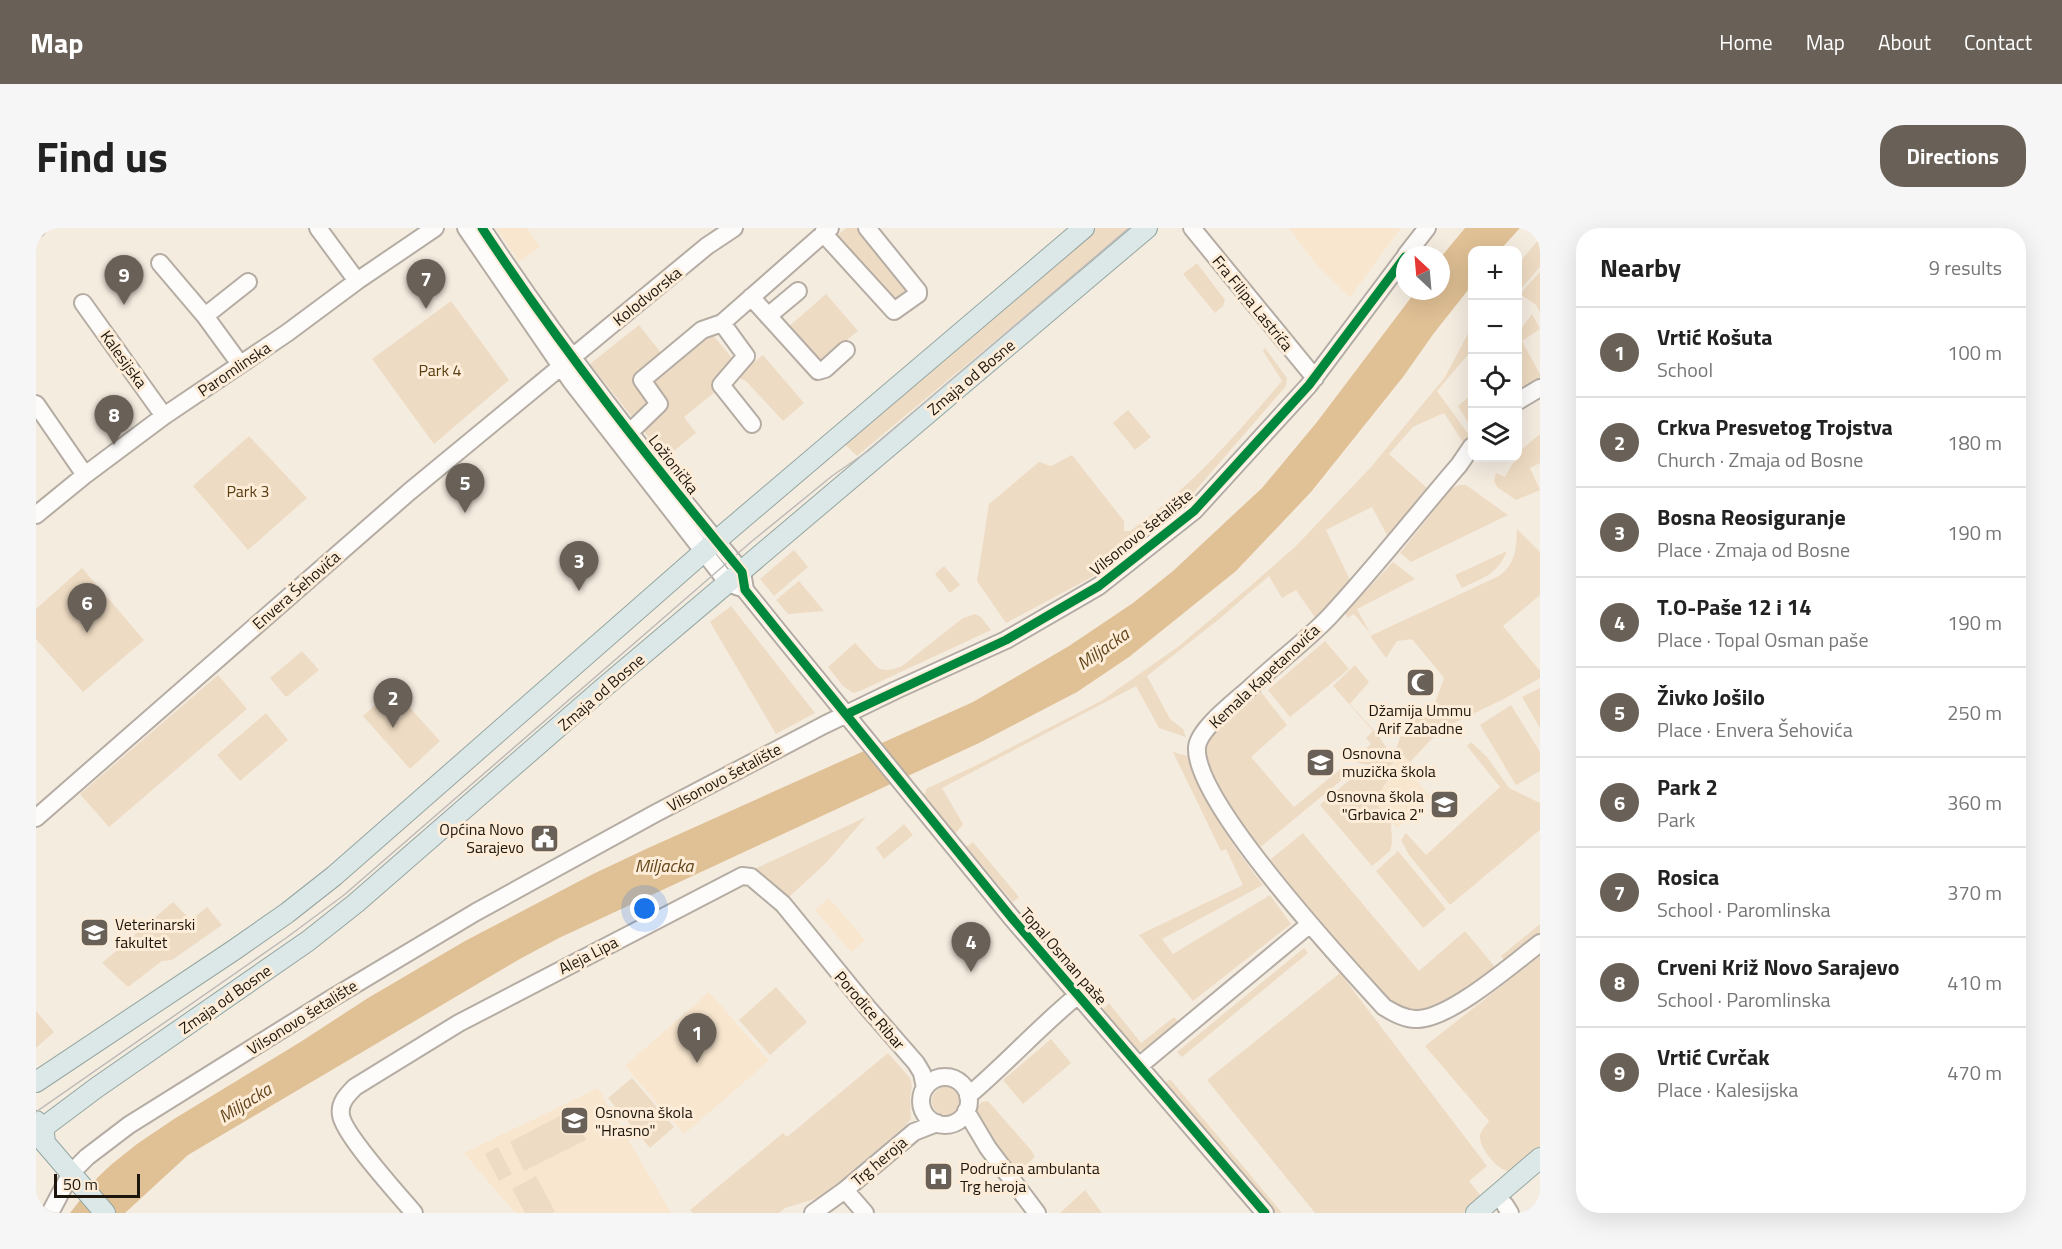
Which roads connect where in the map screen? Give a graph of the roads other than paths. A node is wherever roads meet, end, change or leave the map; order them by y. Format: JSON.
{"nodes":[{"id":1,"x":318,"y":228,"type":"edge"},
{"id":2,"x":435,"y":228,"type":"edge"},
{"id":3,"x":466,"y":228,"type":"edge"},
{"id":4,"x":482,"y":228,"type":"edge"},
{"id":5,"x":734,"y":228,"type":"edge"},
{"id":6,"x":867,"y":228,"type":"edge"},
{"id":7,"x":1084,"y":228,"type":"edge"},
{"id":8,"x":1147,"y":228,"type":"edge"},
{"id":9,"x":1192,"y":228,"type":"edge"},
{"id":10,"x":1427,"y":228,"type":"edge"},
{"id":11,"x":826,"y":231,"type":"edge"},
{"id":12,"x":1414,"y":246,"type":"edge"},
{"id":13,"x":160,"y":263,"type":"dead end"},
{"id":14,"x":1396,"y":269,"type":"edge"},
{"id":15,"x":357,"y":281,"type":"junction"},
{"id":16,"x":248,"y":282,"type":"dead end"},
{"id":17,"x":798,"y":291,"type":"dead end"},
{"id":18,"x":752,"y":297,"type":"junction"},
{"id":19,"x":83,"y":303,"type":"dead end"},
{"id":20,"x":205,"y":316,"type":"junction"},
{"id":21,"x":768,"y":316,"type":"junction"},
{"id":22,"x":722,"y":323,"type":"junction"},
{"id":23,"x":846,"y":350,"type":"dead end"},
{"id":24,"x":566,"y":362,"type":"junction"},
{"id":25,"x":240,"y":364,"type":"junction"},
{"id":26,"x":1315,"y":378,"type":"junction"},
{"id":27,"x":1540,"y":388,"type":"edge"},
{"id":28,"x":1522,"y":399,"type":"edge"},
{"id":29,"x":36,"y":404,"type":"edge"},
{"id":30,"x":164,"y":416,"type":"junction"},
{"id":31,"x":752,"y":424,"type":"dead end"},
{"id":32,"x":630,"y":432,"type":"junction"},
{"id":33,"x":1468,"y":453,"type":"edge"},
{"id":34,"x":85,"y":475,"type":"junction"},
{"id":35,"x":36,"y":515,"type":"edge"},
{"id":36,"x":710,"y":546,"type":"junction"},
{"id":37,"x":738,"y":582,"type":"junction"},
{"id":38,"x":847,"y":714,"type":"junction"},
{"id":39,"x":36,"y":818,"type":"edge"},
{"id":40,"x":1310,"y":924,"type":"junction"},
{"id":41,"x":1540,"y":943,"type":"edge"},
{"id":42,"x":824,"y":955,"type":"joint"},
{"id":43,"x":1077,"y":995,"type":"junction"},
{"id":44,"x":916,"y":1063,"type":"junction"},
{"id":45,"x":1139,"y":1066,"type":"junction"},
{"id":46,"x":944,"y":1077,"type":"junction"},
{"id":47,"x":36,"y":1082,"type":"edge"},
{"id":48,"x":925,"y":1088,"type":"junction"},
{"id":49,"x":963,"y":1103,"type":"junction"},
{"id":50,"x":931,"y":1119,"type":"junction"},
{"id":51,"x":39,"y":1133,"type":"edge"},
{"id":52,"x":1540,"y":1158,"type":"edge"},
{"id":53,"x":71,"y":1173,"type":"junction"},
{"id":54,"x":1540,"y":1176,"type":"edge"},
{"id":55,"x":844,"y":1190,"type":"junction"},
{"id":56,"x":1503,"y":1210,"type":"edge"},
{"id":57,"x":50,"y":1213,"type":"edge"},
{"id":58,"x":105,"y":1213,"type":"edge"},
{"id":59,"x":414,"y":1213,"type":"edge"},
{"id":60,"x":813,"y":1213,"type":"edge"},
{"id":61,"x":865,"y":1213,"type":"edge"},
{"id":62,"x":1036,"y":1213,"type":"edge"},
{"id":63,"x":1265,"y":1213,"type":"edge"},
{"id":64,"x":1476,"y":1213,"type":"edge"}],
"edges":[{"from":1,"to":15,"type":"street"},
{"from":2,"to":15,"type":"street","name":"Paromlinska"},
{"from":3,"to":24,"type":"street","name":"Ložionička"},
{"from":4,"to":24,"type":"street","name":"Ložionička"},
{"from":5,"to":24,"type":"street","name":"Kolodvorska"},
{"from":6,"to":11,"type":"street"},
{"from":7,"to":36,"type":"main road"},
{"from":8,"to":37,"type":"main road","name":"Zmaja od Bosne"},
{"from":9,"to":26,"type":"street","name":"Fra Filipa Lastrića"},
{"from":10,"to":12,"type":"street","name":"Vilsonovo šetalište"},
{"from":11,"to":18,"type":"street"},
{"from":13,"to":20,"type":"street"},
{"from":14,"to":26,"type":"street","name":"Vilsonovo šetalište"},
{"from":15,"to":25,"type":"street","name":"Paromlinska"},
{"from":16,"to":20,"type":"street"},
{"from":17,"to":21,"type":"street"},
{"from":18,"to":21,"type":"street"},
{"from":18,"to":22,"type":"street"},
{"from":19,"to":30,"type":"street","name":"Kalesijska"},
{"from":20,"to":25,"type":"street"},
{"from":21,"to":23,"type":"street"},
{"from":22,"to":31,"type":"street"},
{"from":22,"to":32,"type":"street"},
{"from":24,"to":32,"type":"street","name":"Ložionička"},
{"from":24,"to":36,"type":"street","name":"Ložionička"},
{"from":24,"to":39,"type":"street","name":"Envera Šehovića"},
{"from":25,"to":30,"type":"street","name":"Paromlinska"},
{"from":26,"to":38,"type":"street","name":"Vilsonovo šetalište"},
{"from":27,"to":28,"type":"street"},
{"from":29,"to":34,"type":"street"},
{"from":30,"to":34,"type":"street","name":"Paromlinska"},
{"from":32,"to":36,"type":"street","name":"Ložionička"},
{"from":33,"to":40,"type":"street","name":"Kemala Kapetanovića"},
{"from":34,"to":35,"type":"street","name":"Paromlinska"},
{"from":36,"to":37,"type":"street","name":"Ložionička"},
{"from":36,"to":47,"type":"main road"},
{"from":37,"to":38,"type":"street","name":"Ložionička"},
{"from":37,"to":51,"type":"main road","name":"Zmaja od Bosne"},
{"from":38,"to":43,"type":"street","name":"Topal Osman paše"},
{"from":38,"to":53,"type":"street","name":"Vilsonovo šetalište"},
{"from":40,"to":41,"type":"street","name":"Kemala Kapetanovića"},
{"from":40,"to":45,"type":"street"},
{"from":42,"to":44,"type":"street","name":"Porodice Ribar"},
{"from":42,"to":59,"type":"street","name":"Aleja Lipa"},
{"from":43,"to":45,"type":"street","name":"Topal Osman paše"},
{"from":43,"to":49,"type":"street"},
{"from":44,"to":46,"type":"street","name":"Porodice Ribar"},
{"from":44,"to":48,"type":"street","name":"Porodice Ribar"},
{"from":45,"to":63,"type":"street","name":"Topal Osman paše"},
{"from":46,"to":48,"type":"street"},
{"from":46,"to":49,"type":"street"},
{"from":48,"to":50,"type":"street"},
{"from":49,"to":50,"type":"street"},
{"from":49,"to":62,"type":"street"},
{"from":50,"to":55,"type":"street","name":"Trg heroja"},
{"from":51,"to":53,"type":"main road"},
{"from":52,"to":64,"type":"main road"},
{"from":53,"to":57,"type":"street","name":"Vilsonovo šetalište"},
{"from":53,"to":58,"type":"main road"},
{"from":54,"to":56,"type":"main road"},
{"from":55,"to":60,"type":"street","name":"Trg heroja"},
{"from":55,"to":61,"type":"street"}]}
